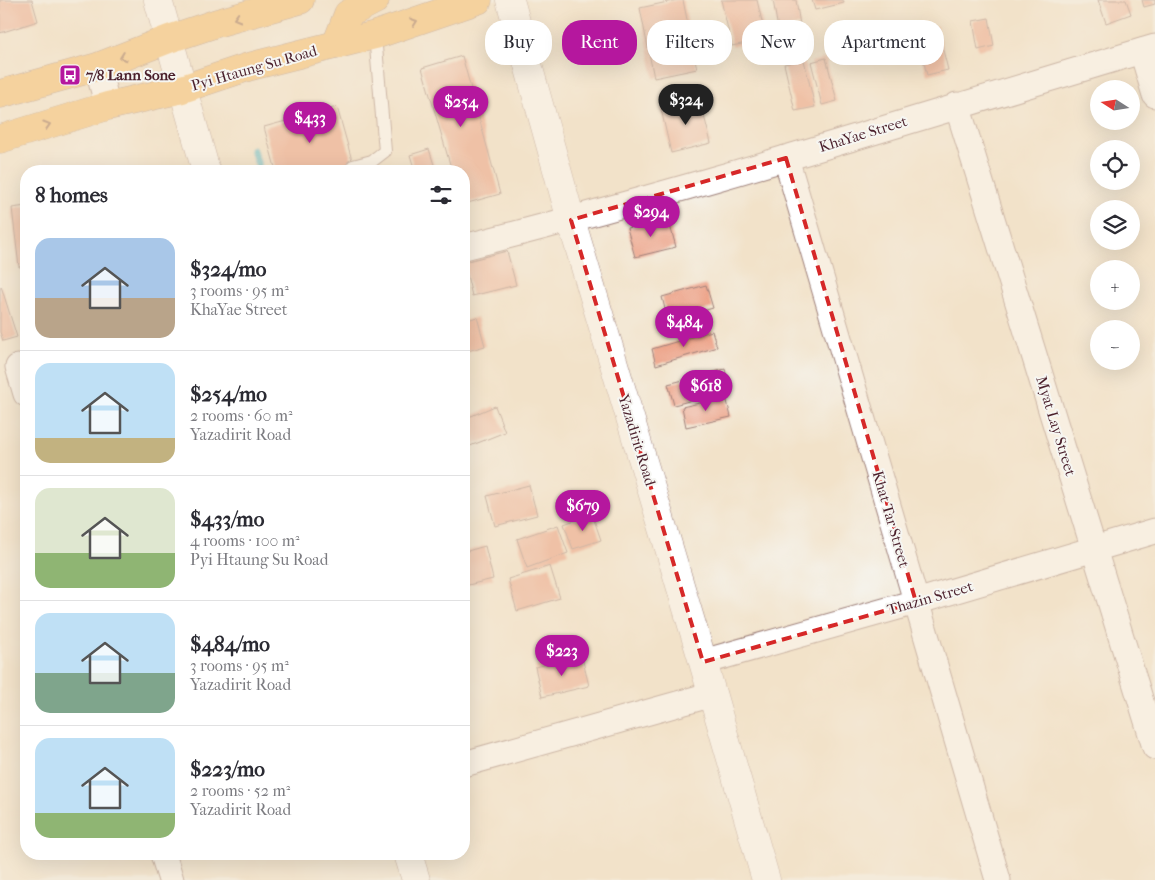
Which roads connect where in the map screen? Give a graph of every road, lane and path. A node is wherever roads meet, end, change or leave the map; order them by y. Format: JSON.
{"nodes":[{"id":1,"x":158,"y":0,"type":"edge"},
{"id":2,"x":300,"y":0,"type":"edge"},
{"id":3,"x":375,"y":0,"type":"edge"},
{"id":4,"x":478,"y":0,"type":"edge"},
{"id":5,"x":510,"y":0,"type":"edge"},
{"id":6,"x":375,"y":35,"type":"junction"},
{"id":7,"x":169,"y":39,"type":"junction"},
{"id":8,"x":336,"y":45,"type":"junction"},
{"id":9,"x":1148,"y":49,"type":"edge"},
{"id":10,"x":97,"y":67,"type":"junction"},
{"id":11,"x":182,"y":89,"type":"junction"},
{"id":12,"x":0,"y":94,"type":"edge"},
{"id":13,"x":1155,"y":95,"type":"edge"},
{"id":14,"x":957,"y":105,"type":"junction"},
{"id":15,"x":108,"y":106,"type":"junction"},
{"id":16,"x":0,"y":139,"type":"edge"},
{"id":17,"x":786,"y":158,"type":"junction"},
{"id":18,"x":204,"y":165,"type":"edge"},
{"id":19,"x":357,"y":165,"type":"edge"},
{"id":20,"x":571,"y":220,"type":"junction"},
{"id":21,"x":470,"y":245,"type":"edge"},
{"id":22,"x":15,"y":367,"type":"edge"},
{"id":23,"x":20,"y":379,"type":"edge"},
{"id":24,"x":1155,"y":531,"type":"edge"},
{"id":25,"x":1093,"y":549,"type":"junction"},
{"id":26,"x":916,"y":602,"type":"junction"},
{"id":27,"x":704,"y":662,"type":"junction"},
{"id":28,"x":713,"y":694,"type":"junction"},
{"id":29,"x":1155,"y":747,"type":"edge"},
{"id":30,"x":470,"y":762,"type":"edge"},
{"id":31,"x":165,"y":860,"type":"edge"},
{"id":32,"x":410,"y":860,"type":"edge"},
{"id":33,"x":171,"y":880,"type":"edge"},
{"id":34,"x":416,"y":880,"type":"edge"},
{"id":35,"x":766,"y":880,"type":"edge"},
{"id":36,"x":998,"y":880,"type":"edge"}],
"edges":[{"from":1,"to":7,"type":"street"},
{"from":2,"to":7,"type":"main road","one_way":true},
{"from":3,"to":8,"type":"main road"},
{"from":6,"to":4,"type":"main road","name":"Pyi Htaung Su Road","one_way":true},
{"from":5,"to":20,"type":"street","name":"Yazadirit Road"},
{"from":6,"to":8,"type":"main road","name":"Pyi Htaung Su Road"},
{"from":6,"to":19,"type":"lane"},
{"from":7,"to":10,"type":"main road","one_way":true},
{"from":7,"to":11,"type":"street"},
{"from":8,"to":11,"type":"main road","name":"Pyi Htaung Su Road"},
{"from":9,"to":13,"type":"street"},
{"from":9,"to":14,"type":"street","name":"KhaYae Street"},
{"from":10,"to":12,"type":"main road"},
{"from":10,"to":15,"type":"street"},
{"from":11,"to":15,"type":"main road","name":"Pyi Htaung Su Road"},
{"from":11,"to":18,"type":"street"},
{"from":14,"to":17,"type":"street","name":"KhaYae Street"},
{"from":14,"to":25,"type":"street","name":"Myat Lay Street"},
{"from":16,"to":15,"type":"main road","name":"Pyi Htaung Su Road","one_way":true},
{"from":17,"to":20,"type":"street","name":"KhaYae Street"},
{"from":17,"to":26,"type":"street","name":"Khat Tar Street"},
{"from":20,"to":21,"type":"street","name":"KhaYae Street"},
{"from":20,"to":27,"type":"street","name":"Yazadirit Road"},
{"from":22,"to":23,"type":"street"},
{"from":24,"to":25,"type":"street","name":"Thazin Street"},
{"from":25,"to":26,"type":"street","name":"Thazin Street"},
{"from":25,"to":29,"type":"street","name":"Myat Lay Street"},
{"from":26,"to":27,"type":"street","name":"Thazin Street"},
{"from":26,"to":36,"type":"street","name":"Khat Tar Street"},
{"from":27,"to":28,"type":"street","name":"Yazadirit Road"},
{"from":28,"to":30,"type":"street"},
{"from":28,"to":35,"type":"street","name":"Yazadirit Road"},
{"from":31,"to":33,"type":"street"},
{"from":32,"to":34,"type":"street"}]}
